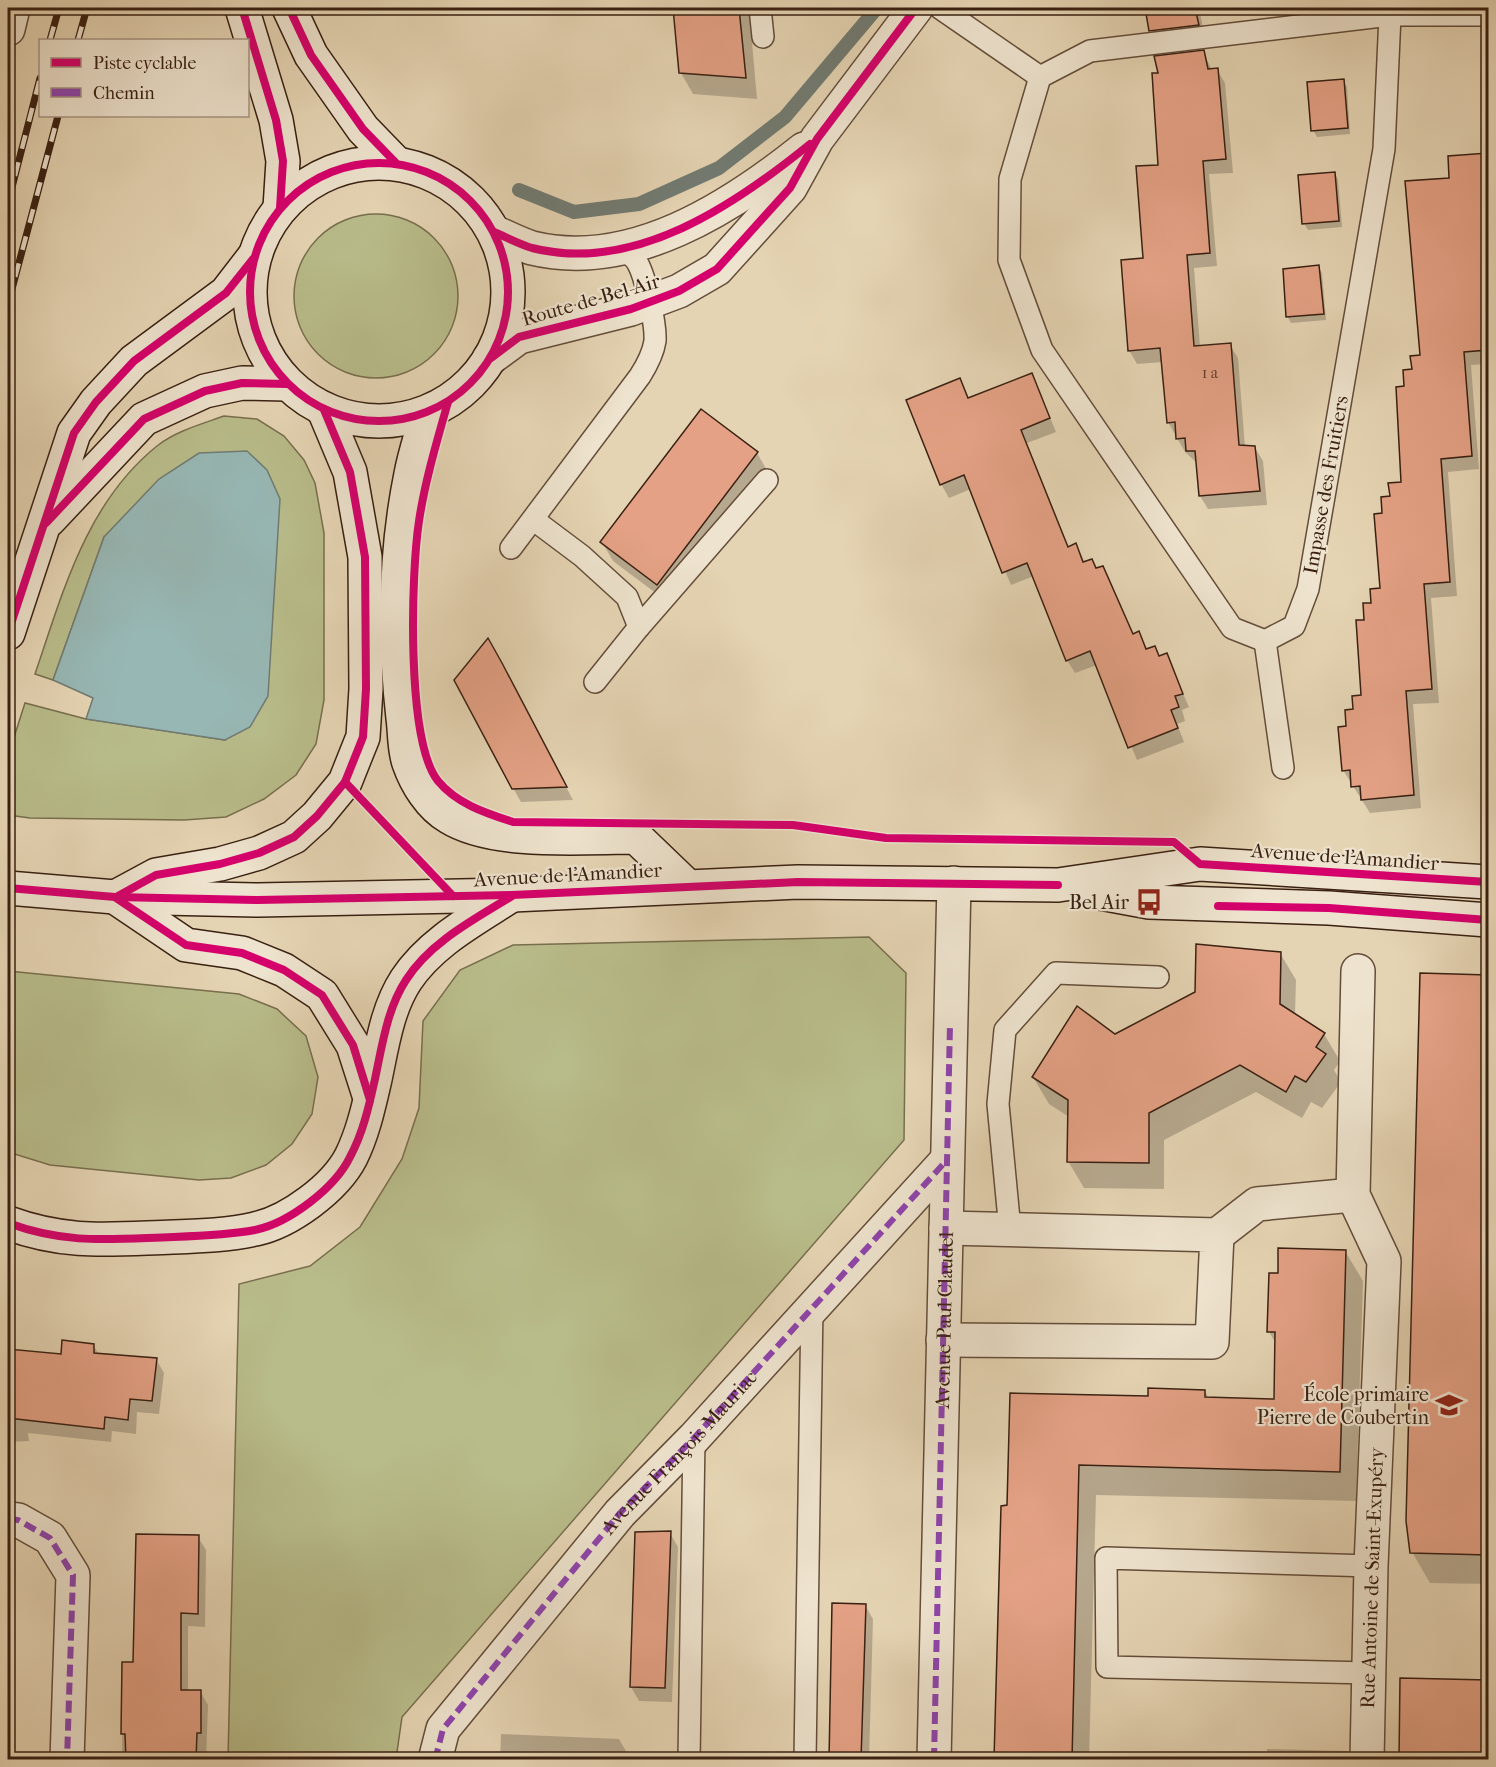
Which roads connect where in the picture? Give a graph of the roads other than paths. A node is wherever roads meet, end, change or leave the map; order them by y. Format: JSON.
{"nodes":[{"id":1,"x":13,"y":8,"type":"edge"},
{"id":2,"x":242,"y":8,"type":"edge"},
{"id":3,"x":290,"y":8,"type":"edge"},
{"id":4,"x":760,"y":8,"type":"edge"},
{"id":5,"x":916,"y":8,"type":"edge"},
{"id":6,"x":940,"y":8,"type":"edge"},
{"id":7,"x":1390,"y":15,"type":"junction"},
{"id":8,"x":1488,"y":15,"type":"edge"},
{"id":9,"x":8,"y":29,"type":"edge"},
{"id":10,"x":763,"y":37,"type":"dead end"},
{"id":11,"x":1040,"y":77,"type":"junction"},
{"id":12,"x":817,"y":139,"type":"junction"},
{"id":13,"x":396,"y":163,"type":"junction"},
{"id":14,"x":280,"y":208,"type":"junction"},
{"id":15,"x":494,"y":232,"type":"junction"},
{"id":16,"x":618,"y":248,"type":"junction"},
{"id":17,"x":254,"y":257,"type":"junction"},
{"id":18,"x":650,"y":302,"type":"junction"},
{"id":19,"x":489,"y":359,"type":"junction"},
{"id":20,"x":287,"y":384,"type":"junction"},
{"id":21,"x":324,"y":410,"type":"junction"},
{"id":22,"x":427,"y":413,"type":"junction"},
{"id":23,"x":767,"y":480,"type":"dead end"},
{"id":24,"x":534,"y":520,"type":"junction"},
{"id":25,"x":42,"y":528,"type":"junction"},
{"id":26,"x":511,"y":548,"type":"dead end"},
{"id":27,"x":639,"y":627,"type":"junction"},
{"id":28,"x":8,"y":633,"type":"edge"},
{"id":29,"x":1265,"y":641,"type":"junction"},
{"id":30,"x":595,"y":682,"type":"dead end"},
{"id":31,"x":1283,"y":768,"type":"dead end"},
{"id":32,"x":1488,"y":882,"type":"edge"},
{"id":33,"x":954,"y":883,"type":"junction"},
{"id":34,"x":1058,"y":885,"type":"junction"},
{"id":35,"x":687,"y":886,"type":"junction"},
{"id":36,"x":8,"y":888,"type":"edge"},
{"id":37,"x":512,"y":895,"type":"junction"},
{"id":38,"x":115,"y":897,"type":"junction"},
{"id":39,"x":1488,"y":920,"type":"edge"},
{"id":40,"x":1358,"y":971,"type":"dead end"},
{"id":41,"x":1158,"y":977,"type":"dead end"},
{"id":42,"x":370,"y":1100,"type":"junction"},
{"id":43,"x":947,"y":1160,"type":"junction"},
{"id":44,"x":1353,"y":1195,"type":"junction"},
{"id":45,"x":8,"y":1223,"type":"edge"},
{"id":46,"x":946,"y":1228,"type":"junction"},
{"id":47,"x":1010,"y":1230,"type":"junction"},
{"id":48,"x":1217,"y":1235,"type":"junction"},
{"id":49,"x":812,"y":1306,"type":"junction"},
{"id":50,"x":943,"y":1340,"type":"junction"},
{"id":51,"x":694,"y":1438,"type":"junction"},
{"id":52,"x":8,"y":1519,"type":"edge"},
{"id":53,"x":1371,"y":1566,"type":"junction"},
{"id":54,"x":1370,"y":1673,"type":"junction"},
{"id":55,"x":67,"y":1760,"type":"edge"},
{"id":56,"x":435,"y":1760,"type":"edge"},
{"id":57,"x":690,"y":1760,"type":"edge"},
{"id":58,"x":805,"y":1760,"type":"edge"},
{"id":59,"x":934,"y":1760,"type":"edge"},
{"id":60,"x":1367,"y":1760,"type":"edge"}],
"edges":[{"from":1,"to":9,"type":"main road"},
{"from":2,"to":14,"type":"main road"},
{"from":3,"to":13,"type":"main road"},
{"from":4,"to":10,"type":"lane"},
{"from":5,"to":12,"type":"main road","name":"Route de Bel-Air"},
{"from":6,"to":11,"type":"lane"},
{"from":7,"to":8,"type":"lane"},
{"from":7,"to":11,"type":"lane"},
{"from":7,"to":29,"type":"lane","name":"Impasse des Fruitiers"},
{"from":11,"to":29,"type":"lane"},
{"from":12,"to":16,"type":"main road","name":"Route de Bel-Air"},
{"from":12,"to":18,"type":"main road","name":"Route de Bel-Air"},
{"from":13,"to":14,"type":"main road"},
{"from":13,"to":15,"type":"main road"},
{"from":14,"to":17,"type":"main road"},
{"from":15,"to":16,"type":"main road","name":"Route de Bel-Air"},
{"from":15,"to":19,"type":"main road"},
{"from":16,"to":18,"type":"lane"},
{"from":17,"to":20,"type":"main road"},
{"from":17,"to":25,"type":"main road"},
{"from":18,"to":19,"type":"main road","name":"Route de Bel-Air"},
{"from":18,"to":24,"type":"lane"},
{"from":19,"to":22,"type":"main road"},
{"from":20,"to":21,"type":"main road"},
{"from":20,"to":25,"type":"main road"},
{"from":21,"to":22,"type":"main road"},
{"from":21,"to":38,"type":"main road"},
{"from":22,"to":35,"type":"main road"},
{"from":23,"to":27,"type":"lane"},
{"from":24,"to":26,"type":"lane"},
{"from":24,"to":27,"type":"lane"},
{"from":25,"to":28,"type":"main road"},
{"from":27,"to":30,"type":"lane"},
{"from":29,"to":31,"type":"lane"},
{"from":32,"to":34,"type":"main road","name":"Avenue de l'Amandier"},
{"from":33,"to":34,"type":"main road","name":"Avenue de l'Amandier"},
{"from":33,"to":35,"type":"main road","name":"Avenue de l'Amandier"},
{"from":33,"to":43,"type":"main road","name":"Avenue Paul Claudel"},
{"from":34,"to":39,"type":"main road","name":"Avenue de l'Amandier"},
{"from":35,"to":37,"type":"main road","name":"Avenue de l'Amandier"},
{"from":36,"to":38,"type":"main road","name":"Avenue de l'Amandier"},
{"from":37,"to":38,"type":"main road","name":"Avenue de l'Amandier"},
{"from":37,"to":42,"type":"main road"},
{"from":38,"to":42,"type":"main road"},
{"from":40,"to":44,"type":"main road","name":"Rue Antoine de Saint-Exupéry"},
{"from":41,"to":47,"type":"lane"},
{"from":42,"to":45,"type":"main road"},
{"from":43,"to":46,"type":"main road","name":"Avenue Paul Claudel"},
{"from":43,"to":49,"type":"main road","name":"Avenue François Mauriac"},
{"from":44,"to":48,"type":"main road"},
{"from":44,"to":53,"type":"main road","name":"Rue Antoine de Saint-Exupéry"},
{"from":46,"to":47,"type":"main road"},
{"from":46,"to":50,"type":"main road","name":"Avenue Paul Claudel"},
{"from":47,"to":48,"type":"main road"},
{"from":48,"to":50,"type":"main road"},
{"from":49,"to":51,"type":"main road","name":"Avenue François Mauriac"},
{"from":49,"to":58,"type":"lane"},
{"from":50,"to":59,"type":"main road","name":"Avenue Paul Claudel"},
{"from":51,"to":56,"type":"main road","name":"Avenue François Mauriac"},
{"from":51,"to":57,"type":"lane"},
{"from":52,"to":55,"type":"main road"},
{"from":53,"to":54,"type":"main road","name":"Rue Antoine de Saint-Exupéry"},
{"from":53,"to":54,"type":"lane"},
{"from":54,"to":60,"type":"main road","name":"Rue Antoine de Saint-Exupéry"}]}
